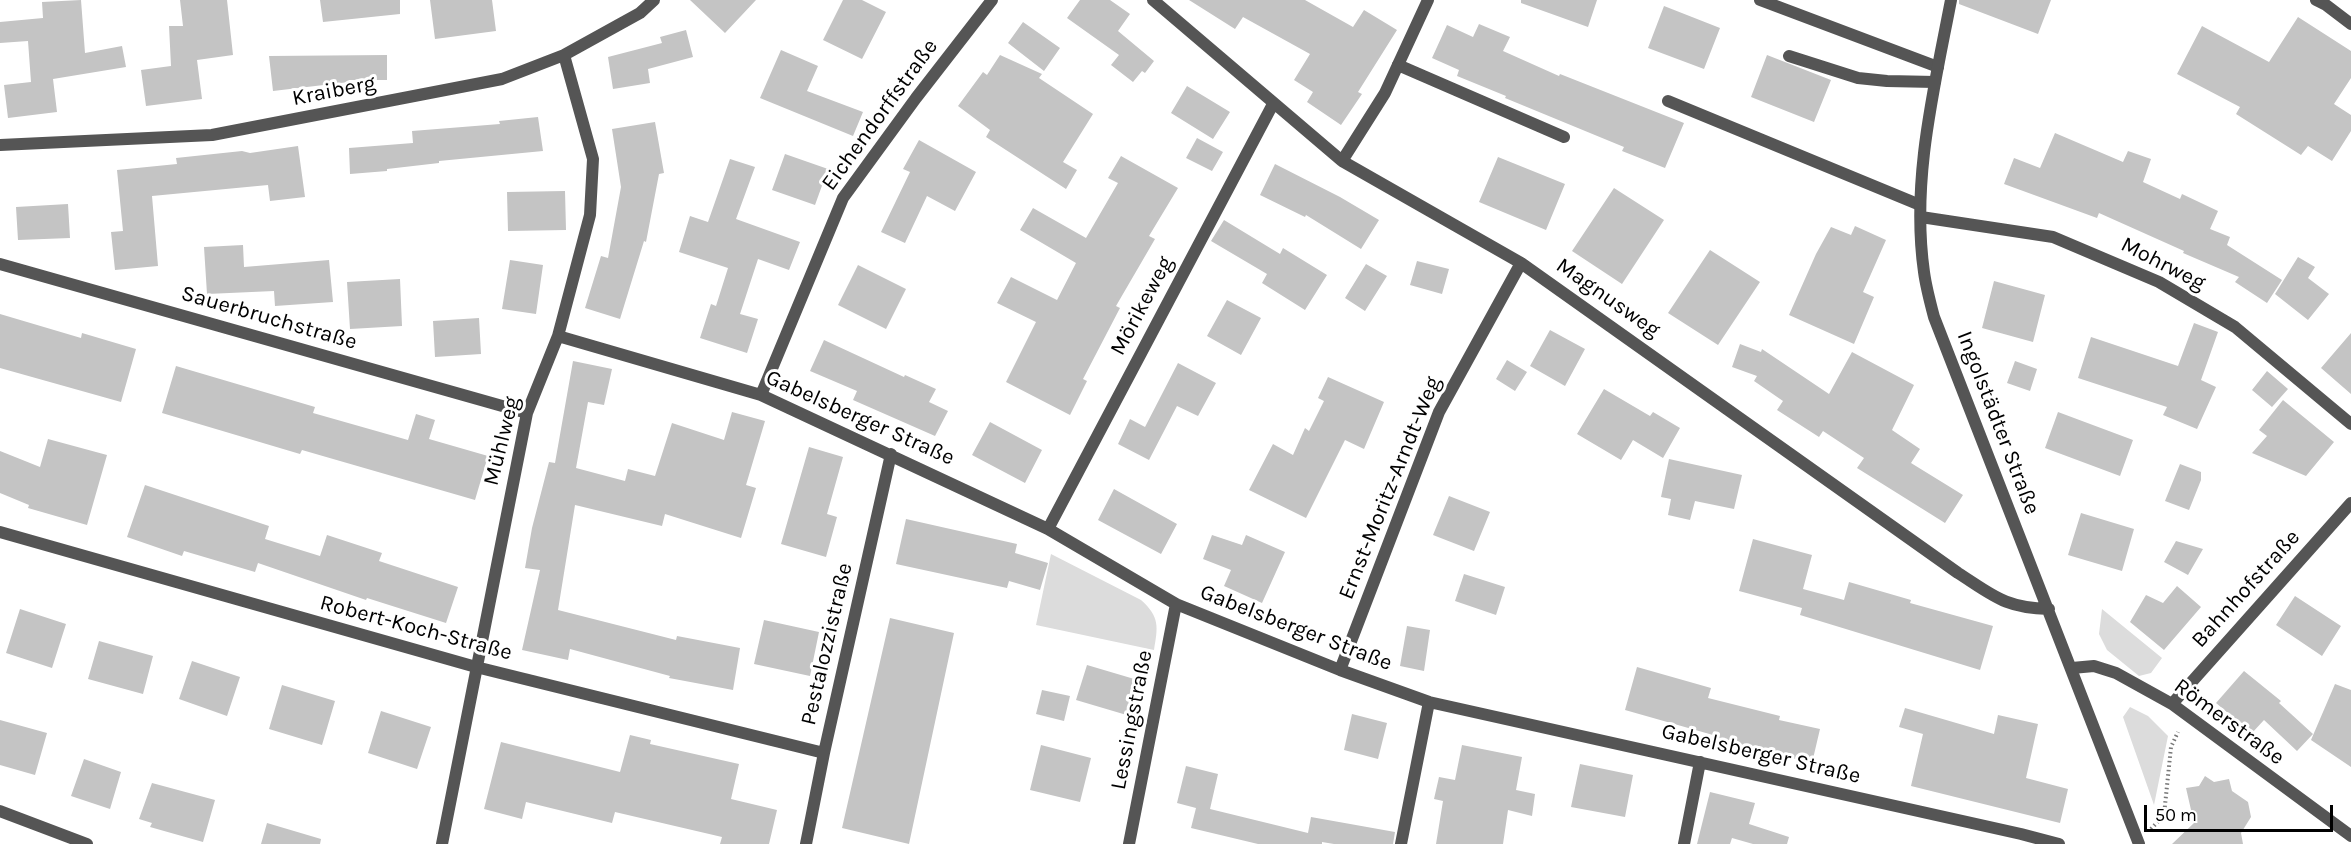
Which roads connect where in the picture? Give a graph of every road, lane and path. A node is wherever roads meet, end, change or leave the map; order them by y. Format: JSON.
{"nodes":[{"id":1,"x":654,"y":0,"type":"edge"},
{"id":2,"x":992,"y":0,"type":"edge"},
{"id":3,"x":1153,"y":0,"type":"edge"},
{"id":4,"x":1428,"y":0,"type":"edge"},
{"id":5,"x":1760,"y":0,"type":"edge"},
{"id":6,"x":1951,"y":0,"type":"edge"},
{"id":7,"x":2316,"y":0,"type":"edge"},
{"id":8,"x":2351,"y":24,"type":"edge"},
{"id":9,"x":564,"y":55,"type":"junction"},
{"id":10,"x":1789,"y":56,"type":"dead end"},
{"id":11,"x":1398,"y":65,"type":"junction"},
{"id":12,"x":1938,"y":67,"type":"junction"},
{"id":13,"x":1935,"y":82,"type":"junction"},
{"id":14,"x":1668,"y":101,"type":"dead end"},
{"id":15,"x":1273,"y":104,"type":"junction"},
{"id":16,"x":1564,"y":137,"type":"dead end"},
{"id":17,"x":0,"y":146,"type":"edge"},
{"id":18,"x":1342,"y":161,"type":"junction"},
{"id":19,"x":1920,"y":211,"type":"junction"},
{"id":20,"x":1521,"y":263,"type":"junction"},
{"id":21,"x":0,"y":264,"type":"edge"},
{"id":22,"x":558,"y":336,"type":"junction"},
{"id":23,"x":761,"y":395,"type":"junction"},
{"id":24,"x":527,"y":413,"type":"junction"},
{"id":25,"x":2351,"y":424,"type":"edge"},
{"id":26,"x":891,"y":454,"type":"junction"},
{"id":27,"x":2351,"y":502,"type":"edge"},
{"id":28,"x":1048,"y":529,"type":"junction"},
{"id":29,"x":0,"y":532,"type":"edge"},
{"id":30,"x":1176,"y":604,"type":"junction"},
{"id":31,"x":2049,"y":609,"type":"junction"},
{"id":32,"x":476,"y":667,"type":"junction"},
{"id":33,"x":2072,"y":668,"type":"junction"},
{"id":34,"x":1340,"y":670,"type":"junction"},
{"id":35,"x":1429,"y":702,"type":"junction"},
{"id":36,"x":2172,"y":704,"type":"junction"},
{"id":37,"x":2186,"y":716,"type":"junction"},
{"id":38,"x":824,"y":753,"type":"junction"},
{"id":39,"x":1700,"y":762,"type":"junction"},
{"id":40,"x":0,"y":811,"type":"edge"},
{"id":41,"x":2351,"y":836,"type":"edge"},
{"id":42,"x":2020,"y":839,"type":"edge"},
{"id":43,"x":2139,"y":843,"type":"edge"},
{"id":44,"x":87,"y":844,"type":"edge"},
{"id":45,"x":442,"y":844,"type":"edge"},
{"id":46,"x":806,"y":844,"type":"edge"},
{"id":47,"x":1129,"y":844,"type":"edge"},
{"id":48,"x":1401,"y":844,"type":"edge"},
{"id":49,"x":1684,"y":844,"type":"edge"},
{"id":50,"x":2059,"y":844,"type":"edge"}],
"edges":[{"from":1,"to":9,"type":"street","name":"Kraiberg"},
{"from":2,"to":23,"type":"street","name":"Eichendorffstraße"},
{"from":3,"to":15,"type":"street","name":"Magnusweg"},
{"from":4,"to":11,"type":"street"},
{"from":5,"to":12,"type":"street"},
{"from":6,"to":12,"type":"street","name":"Ingolstädter Straße"},
{"from":7,"to":8,"type":"street"},
{"from":9,"to":17,"type":"street","name":"Kraiberg"},
{"from":9,"to":22,"type":"street","name":"Mühlweg"},
{"from":10,"to":13,"type":"street"},
{"from":11,"to":16,"type":"street"},
{"from":11,"to":18,"type":"street"},
{"from":12,"to":13,"type":"street","name":"Ingolstädter Straße"},
{"from":13,"to":19,"type":"street","name":"Ingolstädter Straße"},
{"from":14,"to":19,"type":"street","name":"Mohrweg"},
{"from":15,"to":18,"type":"street","name":"Magnusweg"},
{"from":15,"to":28,"type":"street","name":"Mörikeweg"},
{"from":18,"to":20,"type":"street","name":"Magnusweg"},
{"from":19,"to":25,"type":"street","name":"Mohrweg"},
{"from":19,"to":31,"type":"street","name":"Ingolstädter Straße"},
{"from":20,"to":31,"type":"street","name":"Magnusweg"},
{"from":20,"to":34,"type":"street","name":"Ernst-Moritz-Arndt-Weg"},
{"from":21,"to":24,"type":"street","name":"Sauerbruchstraße"},
{"from":22,"to":23,"type":"street","name":"Gabelsberger Straße"},
{"from":22,"to":24,"type":"street","name":"Mühlweg"},
{"from":23,"to":26,"type":"street","name":"Gabelsberger Straße"},
{"from":24,"to":32,"type":"street","name":"Mühlweg"},
{"from":26,"to":28,"type":"street","name":"Gabelsberger Straße"},
{"from":26,"to":38,"type":"street","name":"Pestalozzistraße"},
{"from":27,"to":36,"type":"street","name":"Bahnhofstraße"},
{"from":28,"to":30,"type":"street","name":"Gabelsberger Straße"},
{"from":29,"to":32,"type":"street","name":"Robert-Koch-Straße"},
{"from":30,"to":34,"type":"street","name":"Gabelsberger Straße"},
{"from":30,"to":47,"type":"street","name":"Lessingstraße"},
{"from":31,"to":33,"type":"street","name":"Ingolstädter Straße"},
{"from":32,"to":38,"type":"street","name":"Robert-Koch-Straße"},
{"from":32,"to":45,"type":"street","name":"Mühlweg"},
{"from":33,"to":36,"type":"street","name":"Römerstraße"},
{"from":33,"to":43,"type":"street","name":"Ingolstädter Straße"},
{"from":34,"to":35,"type":"street","name":"Gabelsberger Straße"},
{"from":35,"to":39,"type":"street","name":"Gabelsberger Straße"},
{"from":35,"to":48,"type":"street"},
{"from":36,"to":37,"type":"street","name":"Römerstraße"},
{"from":37,"to":41,"type":"street","name":"Römerstraße"},
{"from":37,"to":43,"type":"path"},
{"from":38,"to":46,"type":"street","name":"Pestalozzistraße"},
{"from":39,"to":42,"type":"street","name":"Gabelsberger Straße"},
{"from":39,"to":49,"type":"street"},
{"from":40,"to":44,"type":"street"},
{"from":42,"to":50,"type":"street","name":"Gabelsberger Straße"}]}
